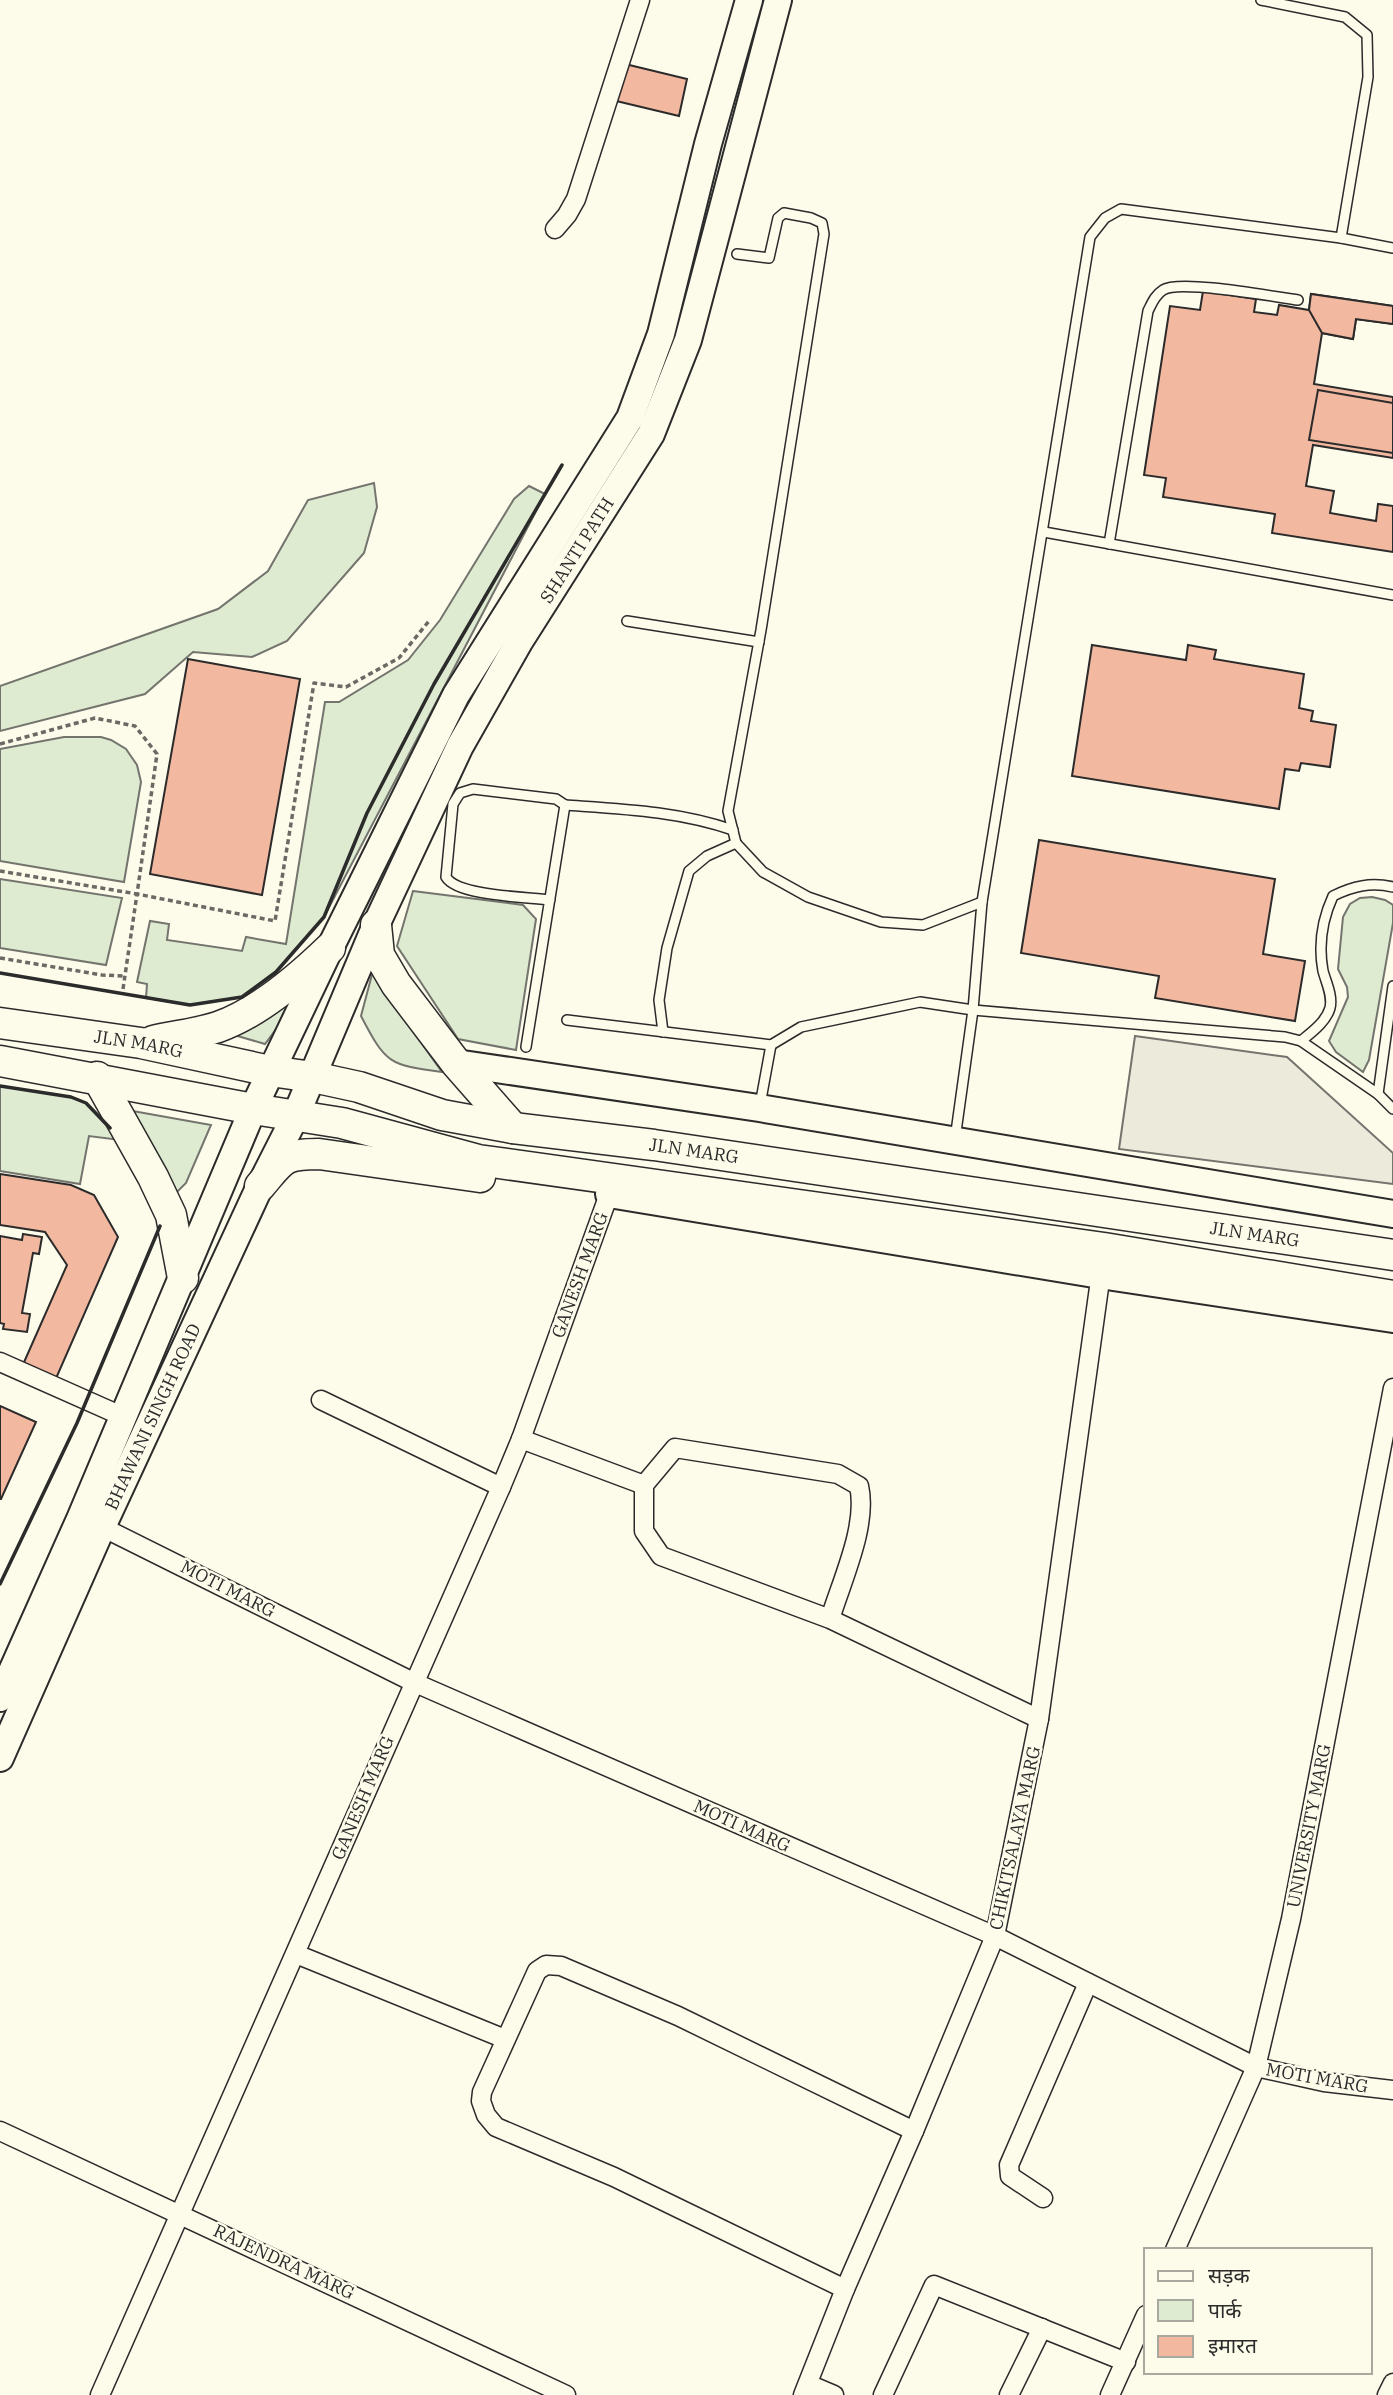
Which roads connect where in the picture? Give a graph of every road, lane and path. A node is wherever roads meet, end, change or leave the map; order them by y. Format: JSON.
{"nodes":[{"id":1,"x":640,"y":0,"type":"edge"},
{"id":2,"x":749,"y":0,"type":"edge"},
{"id":3,"x":778,"y":0,"type":"edge"},
{"id":4,"x":1261,"y":0,"type":"edge"},
{"id":5,"x":555,"y":229,"type":"dead end"},
{"id":6,"x":1341,"y":239,"type":"junction"},
{"id":7,"x":1393,"y":248,"type":"edge"},
{"id":8,"x":737,"y":254,"type":"dead end"},
{"id":9,"x":1298,"y":300,"type":"dead end"},
{"id":10,"x":1044,"y":532,"type":"junction"},
{"id":11,"x":1109,"y":544,"type":"junction"},
{"id":12,"x":1393,"y":595,"type":"edge"},
{"id":13,"x":429,"y":621,"type":"dead end"},
{"id":14,"x":627,"y":621,"type":"dead end"},
{"id":15,"x":759,"y":642,"type":"junction"},
{"id":16,"x":0,"y":744,"type":"edge"},
{"id":17,"x":565,"y":805,"type":"junction"},
{"id":18,"x":733,"y":830,"type":"junction"},
{"id":19,"x":736,"y":843,"type":"junction"},
{"id":20,"x":0,"y":871,"type":"edge"},
{"id":21,"x":1393,"y":887,"type":"edge"},
{"id":22,"x":137,"y":894,"type":"junction"},
{"id":23,"x":550,"y":900,"type":"junction"},
{"id":24,"x":982,"y":902,"type":"junction"},
{"id":25,"x":376,"y":925,"type":"junction"},
{"id":26,"x":330,"y":947,"type":"junction"},
{"id":27,"x":0,"y":958,"type":"edge"},
{"id":28,"x":125,"y":976,"type":"junction"},
{"id":29,"x":1393,"y":986,"type":"edge"},
{"id":30,"x":123,"y":989,"type":"dead end"},
{"id":31,"x":973,"y":1010,"type":"junction"},
{"id":32,"x":567,"y":1020,"type":"dead end"},
{"id":33,"x":0,"y":1023,"type":"edge"},
{"id":34,"x":663,"y":1032,"type":"junction"},
{"id":35,"x":1301,"y":1041,"type":"junction"},
{"id":36,"x":142,"y":1043,"type":"junction"},
{"id":37,"x":771,"y":1045,"type":"junction"},
{"id":38,"x":526,"y":1046,"type":"dead end"},
{"id":39,"x":0,"y":1061,"type":"edge"},
{"id":40,"x":456,"y":1063,"type":"junction"},
{"id":41,"x":270,"y":1071,"type":"junction"},
{"id":42,"x":97,"y":1077,"type":"junction"},
{"id":43,"x":313,"y":1077,"type":"junction"},
{"id":44,"x":1378,"y":1094,"type":"junction"},
{"id":45,"x":760,"y":1108,"type":"junction"},
{"id":46,"x":253,"y":1109,"type":"junction"},
{"id":47,"x":1393,"y":1109,"type":"edge"},
{"id":48,"x":296,"y":1115,"type":"junction"},
{"id":49,"x":513,"y":1128,"type":"junction"},
{"id":50,"x":955,"y":1141,"type":"junction"},
{"id":51,"x":260,"y":1186,"type":"junction"},
{"id":52,"x":615,"y":1188,"type":"junction"},
{"id":53,"x":1393,"y":1214,"type":"edge"},
{"id":54,"x":1393,"y":1255,"type":"edge"},
{"id":55,"x":1102,"y":1262,"type":"junction"},
{"id":56,"x":183,"y":1278,"type":"junction"},
{"id":57,"x":1393,"y":1296,"type":"edge"},
{"id":58,"x":1393,"y":1319,"type":"edge"},
{"id":59,"x":0,"y":1362,"type":"edge"},
{"id":60,"x":1393,"y":1388,"type":"edge"},
{"id":61,"x":321,"y":1400,"type":"dead end"},
{"id":62,"x":124,"y":1417,"type":"junction"},
{"id":63,"x":521,"y":1439,"type":"junction"},
{"id":64,"x":644,"y":1485,"type":"junction"},
{"id":65,"x":501,"y":1488,"type":"junction"},
{"id":66,"x":102,"y":1527,"type":"junction"},
{"id":67,"x":830,"y":1619,"type":"junction"},
{"id":68,"x":413,"y":1682,"type":"junction"},
{"id":69,"x":0,"y":1698,"type":"edge"},
{"id":70,"x":1040,"y":1719,"type":"junction"},
{"id":71,"x":0,"y":1758,"type":"edge"},
{"id":72,"x":996,"y":1936,"type":"junction"},
{"id":73,"x":296,"y":1954,"type":"junction"},
{"id":74,"x":1088,"y":1983,"type":"junction"},
{"id":75,"x":505,"y":2039,"type":"junction"},
{"id":76,"x":1256,"y":2067,"type":"junction"},
{"id":77,"x":1393,"y":2090,"type":"edge"},
{"id":78,"x":0,"y":2130,"type":"edge"},
{"id":79,"x":914,"y":2132,"type":"junction"},
{"id":80,"x":1043,"y":2198,"type":"dead end"},
{"id":81,"x":180,"y":2213,"type":"junction"},
{"id":82,"x":1176,"y":2248,"type":"edge"},
{"id":83,"x":845,"y":2289,"type":"junction"},
{"id":84,"x":1144,"y":2320,"type":"edge"},
{"id":85,"x":1042,"y":2328,"type":"junction"},
{"id":86,"x":1126,"y":2362,"type":"junction"},
{"id":87,"x":1393,"y":2383,"type":"edge"},
{"id":88,"x":805,"y":2390,"type":"edge"},
{"id":89,"x":100,"y":2395,"type":"edge"},
{"id":90,"x":566,"y":2395,"type":"edge"},
{"id":91,"x":834,"y":2395,"type":"edge"},
{"id":92,"x":883,"y":2395,"type":"edge"},
{"id":93,"x":1009,"y":2395,"type":"edge"},
{"id":94,"x":1110,"y":2395,"type":"edge"},
{"id":95,"x":1387,"y":2395,"type":"edge"}],
"edges":[{"from":1,"to":5,"type":"street"},
{"from":2,"to":26,"type":"main road","name":"BHAWANI SINGH ROAD"},
{"from":3,"to":25,"type":"main road","name":"SHANTI PATH"},
{"from":4,"to":6,"type":"lane"},
{"from":6,"to":7,"type":"lane"},
{"from":6,"to":10,"type":"lane"},
{"from":8,"to":15,"type":"lane"},
{"from":9,"to":11,"type":"lane"},
{"from":10,"to":11,"type":"lane"},
{"from":10,"to":24,"type":"lane"},
{"from":11,"to":12,"type":"lane"},
{"from":13,"to":22,"type":"path"},
{"from":14,"to":15,"type":"lane"},
{"from":15,"to":18,"type":"lane"},
{"from":16,"to":22,"type":"path"},
{"from":17,"to":18,"type":"lane"},
{"from":17,"to":23,"type":"lane"},
{"from":17,"to":23,"type":"lane"},
{"from":18,"to":19,"type":"lane"},
{"from":19,"to":24,"type":"lane"},
{"from":19,"to":34,"type":"lane"},
{"from":20,"to":22,"type":"path"},
{"from":21,"to":35,"type":"lane"},
{"from":22,"to":28,"type":"path"},
{"from":23,"to":38,"type":"lane"},
{"from":24,"to":31,"type":"lane"},
{"from":25,"to":40,"type":"main road"},
{"from":25,"to":43,"type":"main road","name":"SHANTI PATH"},
{"from":26,"to":36,"type":"main road"},
{"from":26,"to":41,"type":"main road","name":"BHAWANI SINGH ROAD"},
{"from":27,"to":28,"type":"path"},
{"from":28,"to":30,"type":"path"},
{"from":29,"to":44,"type":"lane"},
{"from":31,"to":35,"type":"lane"},
{"from":31,"to":37,"type":"lane"},
{"from":31,"to":50,"type":"lane"},
{"from":32,"to":34,"type":"lane"},
{"from":33,"to":36,"type":"main road","name":"JLN MARG"},
{"from":34,"to":37,"type":"lane"},
{"from":35,"to":44,"type":"lane"},
{"from":36,"to":41,"type":"main road","name":"JLN MARG"},
{"from":37,"to":45,"type":"lane"},
{"from":39,"to":42,"type":"main road"},
{"from":40,"to":45,"type":"main road"},
{"from":40,"to":49,"type":"main road"},
{"from":41,"to":43,"type":"main road","name":"JLN MARG"},
{"from":41,"to":46,"type":"main road","name":"BHAWANI SINGH ROAD"},
{"from":42,"to":46,"type":"main road"},
{"from":42,"to":56,"type":"main road"},
{"from":43,"to":48,"type":"main road","name":"BHAWANI SINGH ROAD"},
{"from":43,"to":49,"type":"main road","name":"JLN MARG"},
{"from":44,"to":47,"type":"lane"},
{"from":45,"to":50,"type":"main road"},
{"from":46,"to":48,"type":"main road"},
{"from":46,"to":56,"type":"main road","name":"BHAWANI SINGH ROAD"},
{"from":48,"to":51,"type":"main road","name":"BHAWANI SINGH ROAD"},
{"from":48,"to":52,"type":"main road"},
{"from":49,"to":54,"type":"main road","name":"JLN MARG"},
{"from":50,"to":53,"type":"main road"},
{"from":51,"to":52,"type":"main road"},
{"from":51,"to":66,"type":"main road","name":"BHAWANI SINGH ROAD"},
{"from":52,"to":55,"type":"main road"},
{"from":52,"to":63,"type":"street","name":"GANESH MARG"},
{"from":55,"to":57,"type":"main road"},
{"from":55,"to":58,"type":"main road"},
{"from":55,"to":70,"type":"street","name":"CHIKITSALAYA MARG"},
{"from":56,"to":62,"type":"main road","name":"BHAWANI SINGH ROAD"},
{"from":59,"to":62,"type":"street"},
{"from":60,"to":76,"type":"street","name":"UNIVERSITY MARG"},
{"from":61,"to":65,"type":"street"},
{"from":62,"to":69,"type":"main road","name":"BHAWANI SINGH ROAD"},
{"from":63,"to":64,"type":"street"},
{"from":63,"to":65,"type":"street","name":"GANESH MARG"},
{"from":64,"to":67,"type":"street"},
{"from":64,"to":67,"type":"street"},
{"from":65,"to":68,"type":"street","name":"GANESH MARG"},
{"from":66,"to":68,"type":"street","name":"MOTI MARG"},
{"from":66,"to":71,"type":"main road","name":"BHAWANI SINGH ROAD"},
{"from":67,"to":70,"type":"street"},
{"from":68,"to":72,"type":"street","name":"MOTI MARG"},
{"from":68,"to":73,"type":"street","name":"GANESH MARG"},
{"from":70,"to":72,"type":"street","name":"CHIKITSALAYA MARG"},
{"from":72,"to":74,"type":"street","name":"MOTI MARG"},
{"from":72,"to":79,"type":"street","name":"CHIKITSALAYA MARG"},
{"from":73,"to":75,"type":"street"},
{"from":73,"to":81,"type":"street","name":"GANESH MARG"},
{"from":74,"to":76,"type":"street","name":"MOTI MARG"},
{"from":74,"to":80,"type":"street"},
{"from":75,"to":79,"type":"street"},
{"from":75,"to":83,"type":"street"},
{"from":76,"to":77,"type":"street","name":"MOTI MARG"},
{"from":76,"to":82,"type":"street","name":"UNIVERSITY MARG"},
{"from":78,"to":81,"type":"street","name":"RAJENDRA MARG"},
{"from":79,"to":83,"type":"street","name":"CHIKITSALAYA MARG"},
{"from":81,"to":89,"type":"street","name":"GANESH MARG"},
{"from":81,"to":90,"type":"street","name":"RAJENDRA MARG"},
{"from":83,"to":88,"type":"street","name":"CHIKITSALAYA MARG"},
{"from":84,"to":86,"type":"street"},
{"from":85,"to":86,"type":"street"},
{"from":85,"to":92,"type":"street"},
{"from":85,"to":93,"type":"street"},
{"from":86,"to":94,"type":"street"},
{"from":87,"to":95,"type":"street"},
{"from":88,"to":91,"type":"street"}]}
